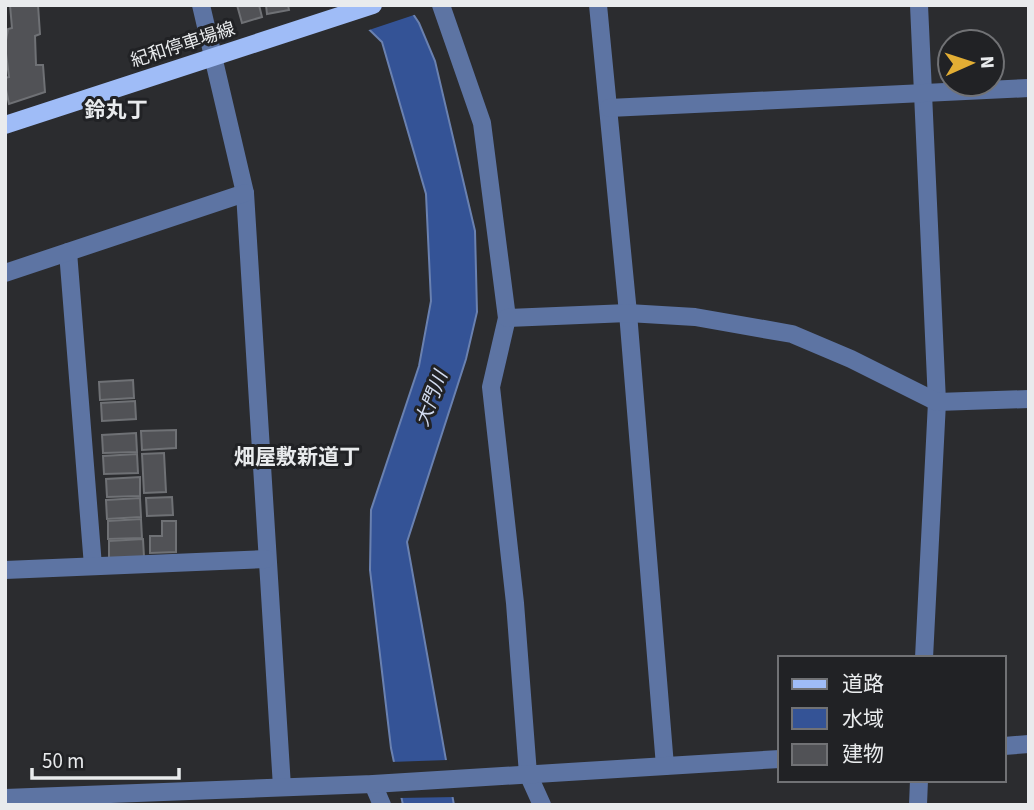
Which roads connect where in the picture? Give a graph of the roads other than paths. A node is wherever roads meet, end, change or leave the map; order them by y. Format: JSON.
{"nodes":[{"id":1,"x":201,"y":5,"type":"edge"},
{"id":2,"x":373,"y":5,"type":"edge"},
{"id":3,"x":442,"y":5,"type":"edge"},
{"id":4,"x":598,"y":5,"type":"edge"},
{"id":5,"x":919,"y":5,"type":"edge"},
{"id":6,"x":214,"y":57,"type":"junction"},
{"id":7,"x":1029,"y":88,"type":"edge"},
{"id":8,"x":925,"y":92,"type":"junction"},
{"id":9,"x":609,"y":108,"type":"junction"},
{"id":10,"x":5,"y":125,"type":"edge"},
{"id":11,"x":245,"y":193,"type":"junction"},
{"id":12,"x":68,"y":252,"type":"junction"},
{"id":13,"x":5,"y":273,"type":"edge"},
{"id":14,"x":628,"y":313,"type":"junction"},
{"id":15,"x":507,"y":318,"type":"junction"},
{"id":16,"x":1029,"y":400,"type":"edge"},
{"id":17,"x":937,"y":402,"type":"junction"},
{"id":18,"x":266,"y":559,"type":"junction"},
{"id":19,"x":93,"y":566,"type":"junction"},
{"id":20,"x":5,"y":570,"type":"edge"},
{"id":21,"x":924,"y":656,"type":"edge"},
{"id":22,"x":1029,"y":744,"type":"edge"},
{"id":23,"x":1006,"y":746,"type":"edge"},
{"id":24,"x":778,"y":759,"type":"edge"},
{"id":25,"x":665,"y":766,"type":"junction"},
{"id":26,"x":528,"y":774,"type":"junction"},
{"id":27,"x":919,"y":782,"type":"edge"},
{"id":28,"x":377,"y":783,"type":"junction"},
{"id":29,"x":282,"y":787,"type":"junction"},
{"id":30,"x":5,"y":798,"type":"edge"},
{"id":31,"x":382,"y":805,"type":"edge"},
{"id":32,"x":542,"y":805,"type":"edge"},
{"id":33,"x":918,"y":805,"type":"edge"}],
"edges":[{"from":1,"to":6,"type":"street"},
{"from":2,"to":6,"type":"main road","name":"紀和停車場線"},
{"from":3,"to":15,"type":"street"},
{"from":4,"to":9,"type":"street"},
{"from":5,"to":8,"type":"street"},
{"from":6,"to":10,"type":"main road","name":"紀和停車場線"},
{"from":6,"to":11,"type":"street"},
{"from":7,"to":8,"type":"street"},
{"from":8,"to":9,"type":"street"},
{"from":8,"to":17,"type":"street"},
{"from":9,"to":14,"type":"street"},
{"from":11,"to":12,"type":"street"},
{"from":11,"to":18,"type":"street"},
{"from":12,"to":13,"type":"street"},
{"from":12,"to":19,"type":"street"},
{"from":14,"to":15,"type":"street"},
{"from":14,"to":17,"type":"street"},
{"from":14,"to":25,"type":"street"},
{"from":15,"to":26,"type":"street"},
{"from":16,"to":17,"type":"street"},
{"from":17,"to":21,"type":"street"},
{"from":18,"to":19,"type":"street"},
{"from":18,"to":29,"type":"street"},
{"from":19,"to":20,"type":"street"},
{"from":22,"to":23,"type":"street"},
{"from":24,"to":25,"type":"street"},
{"from":25,"to":26,"type":"street"},
{"from":26,"to":28,"type":"street"},
{"from":26,"to":32,"type":"street"},
{"from":27,"to":33,"type":"street"},
{"from":28,"to":29,"type":"street"},
{"from":28,"to":31,"type":"street"},
{"from":29,"to":30,"type":"street"}]}
